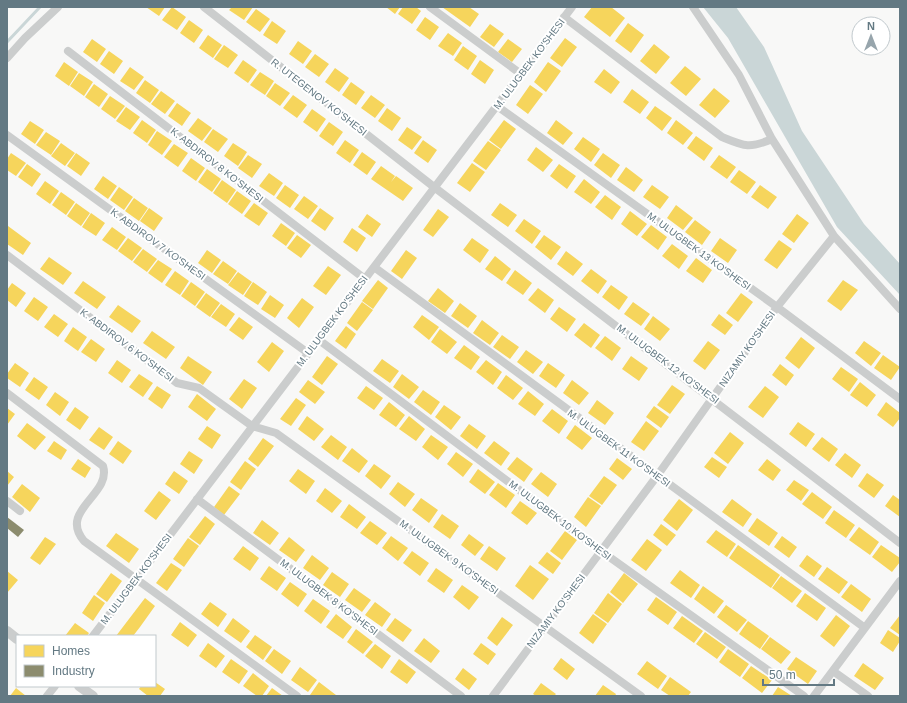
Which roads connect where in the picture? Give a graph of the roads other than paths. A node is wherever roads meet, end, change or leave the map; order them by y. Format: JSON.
{"nodes":[{"id":1,"x":58,"y":7,"type":"edge"},
{"id":2,"x":204,"y":7,"type":"edge"},
{"id":3,"x":430,"y":7,"type":"edge"},
{"id":4,"x":572,"y":7,"type":"edge"},
{"id":5,"x":693,"y":7,"type":"edge"},
{"id":6,"x":564,"y":17,"type":"junction"},
{"id":7,"x":68,"y":51,"type":"dead end"},
{"id":8,"x":7,"y":58,"type":"edge"},
{"id":9,"x":521,"y":74,"type":"junction"},
{"id":10,"x":496,"y":106,"type":"junction"},
{"id":11,"x":7,"y":135,"type":"edge"},
{"id":12,"x":772,"y":139,"type":"junction"},
{"id":13,"x":434,"y":187,"type":"junction"},
{"id":14,"x":834,"y":236,"type":"junction"},
{"id":15,"x":7,"y":255,"type":"edge"},
{"id":16,"x":374,"y":267,"type":"junction"},
{"id":17,"x":365,"y":279,"type":"junction"},
{"id":18,"x":777,"y":306,"type":"junction"},
{"id":19,"x":900,"y":309,"type":"edge"},
{"id":20,"x":319,"y":340,"type":"junction"},
{"id":21,"x":308,"y":353,"type":"junction"},
{"id":22,"x":7,"y":393,"type":"edge"},
{"id":23,"x":712,"y":398,"type":"junction"},
{"id":24,"x":900,"y":399,"type":"edge"},
{"id":25,"x":252,"y":426,"type":"junction"},
{"id":26,"x":657,"y":476,"type":"junction"},
{"id":27,"x":197,"y":499,"type":"junction"},
{"id":28,"x":7,"y":501,"type":"edge"},
{"id":29,"x":20,"y":511,"type":"dead end"},
{"id":30,"x":900,"y":543,"type":"edge"},
{"id":31,"x":601,"y":551,"type":"junction"},
{"id":32,"x":136,"y":579,"type":"junction"},
{"id":33,"x":900,"y":581,"type":"edge"},
{"id":34,"x":545,"y":626,"type":"junction"},
{"id":35,"x":865,"y":628,"type":"junction"},
{"id":36,"x":7,"y":631,"type":"edge"},
{"id":37,"x":94,"y":635,"type":"edge"},
{"id":38,"x":16,"y":638,"type":"edge"},
{"id":39,"x":833,"y":671,"type":"junction"},
{"id":40,"x":54,"y":687,"type":"edge"},
{"id":41,"x":80,"y":687,"type":"edge"},
{"id":42,"x":47,"y":696,"type":"edge"},
{"id":43,"x":93,"y":696,"type":"edge"},
{"id":44,"x":297,"y":696,"type":"edge"},
{"id":45,"x":461,"y":696,"type":"edge"},
{"id":46,"x":492,"y":696,"type":"edge"},
{"id":47,"x":641,"y":696,"type":"edge"},
{"id":48,"x":804,"y":696,"type":"edge"},
{"id":49,"x":814,"y":696,"type":"edge"},
{"id":50,"x":868,"y":696,"type":"edge"}],
"edges":[{"from":1,"to":8,"type":"street"},
{"from":2,"to":13,"type":"street","name":"R. UTEGENOV KO'SHESI"},
{"from":3,"to":9,"type":"street"},
{"from":4,"to":6,"type":"street","name":"M. ULUGBEK KO'SHESI"},
{"from":5,"to":12,"type":"street"},
{"from":6,"to":9,"type":"street","name":"M. ULUGBEK KO'SHESI"},
{"from":6,"to":12,"type":"street"},
{"from":7,"to":17,"type":"street","name":"K. ABDIROV 8 KO'SHESI"},
{"from":9,"to":10,"type":"street","name":"M. ULUGBEK KO'SHESI"},
{"from":10,"to":13,"type":"street","name":"M. ULUGBEK KO'SHESI"},
{"from":10,"to":18,"type":"street","name":"M. ULUGBEK 13 KO'SHESI"},
{"from":11,"to":21,"type":"street","name":"K. ABDIROV 7 KO'SHESI"},
{"from":12,"to":14,"type":"street"},
{"from":13,"to":16,"type":"street","name":"M. ULUGBEK KO'SHESI"},
{"from":13,"to":23,"type":"street","name":"M. ULUGBEK 12 KO'SHESI"},
{"from":14,"to":18,"type":"street","name":"NIZAMIY KO'SHESI"},
{"from":14,"to":19,"type":"street"},
{"from":15,"to":25,"type":"street","name":"K. ABDIROV 6 KO'SHESI"},
{"from":16,"to":17,"type":"street","name":"M. ULUGBEK KO'SHESI"},
{"from":16,"to":26,"type":"street","name":"M. ULUGBEK 11 KO'SHESI"},
{"from":17,"to":20,"type":"street","name":"M. ULUGBEK KO'SHESI"},
{"from":18,"to":23,"type":"street","name":"NIZAMIY KO'SHESI"},
{"from":18,"to":24,"type":"street","name":"M. ULUGBEK 13 KO'SHESI"},
{"from":20,"to":21,"type":"street","name":"M. ULUGBEK KO'SHESI"},
{"from":20,"to":31,"type":"street","name":"M. ULUGBEK 10 KO'SHESI"},
{"from":21,"to":25,"type":"street","name":"M. ULUGBEK KO'SHESI"},
{"from":22,"to":32,"type":"street"},
{"from":23,"to":26,"type":"street","name":"NIZAMIY KO'SHESI"},
{"from":23,"to":30,"type":"street","name":"M. ULUGBEK 12 KO'SHESI"},
{"from":25,"to":27,"type":"street","name":"M. ULUGBEK KO'SHESI"},
{"from":25,"to":34,"type":"street","name":"M. ULUGBEK 9 KO'SHESI"},
{"from":26,"to":31,"type":"street","name":"NIZAMIY KO'SHESI"},
{"from":26,"to":35,"type":"street","name":"M. ULUGBEK 11 KO'SHESI"},
{"from":27,"to":32,"type":"street","name":"M. ULUGBEK KO'SHESI"},
{"from":27,"to":45,"type":"street","name":"M. ULUGBEK 8 KO'SHESI"},
{"from":28,"to":29,"type":"street"},
{"from":31,"to":34,"type":"street","name":"NIZAMIY KO'SHESI"},
{"from":31,"to":48,"type":"street","name":"M. ULUGBEK 10 KO'SHESI"},
{"from":32,"to":37,"type":"street","name":"M. ULUGBEK KO'SHESI"},
{"from":32,"to":44,"type":"street"},
{"from":33,"to":35,"type":"street"},
{"from":34,"to":46,"type":"street","name":"NIZAMIY KO'SHESI"},
{"from":34,"to":47,"type":"street","name":"M. ULUGBEK 9 KO'SHESI"},
{"from":35,"to":39,"type":"street"},
{"from":36,"to":38,"type":"street"},
{"from":39,"to":49,"type":"street"},
{"from":39,"to":50,"type":"street"},
{"from":40,"to":42,"type":"street"},
{"from":41,"to":43,"type":"street"}]}
